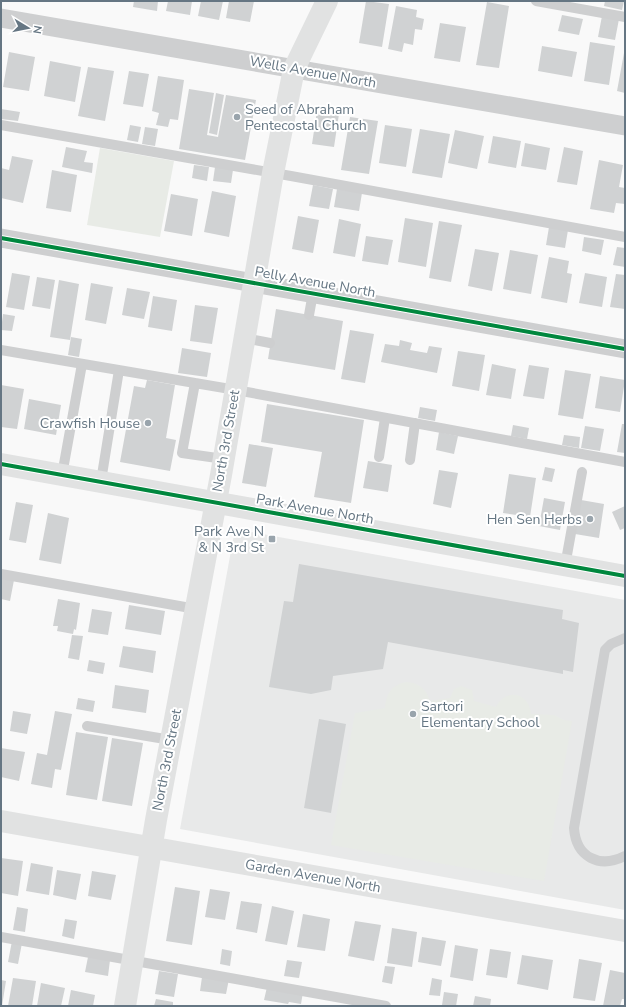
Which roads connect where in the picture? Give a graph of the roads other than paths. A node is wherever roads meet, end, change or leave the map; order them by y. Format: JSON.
{"nodes":[{"id":1,"x":327,"y":1,"type":"edge"},
{"id":2,"x":536,"y":1,"type":"edge"},
{"id":3,"x":625,"y":17,"type":"edge"},
{"id":4,"x":1,"y":18,"type":"edge"},
{"id":5,"x":294,"y":69,"type":"junction"},
{"id":6,"x":1,"y":125,"type":"edge"},
{"id":7,"x":625,"y":126,"type":"edge"},
{"id":8,"x":273,"y":173,"type":"junction"},
{"id":9,"x":625,"y":237,"type":"edge"},
{"id":10,"x":1,"y":238,"type":"edge"},
{"id":11,"x":254,"y":282,"type":"junction"},
{"id":12,"x":313,"y":293,"type":"junction"},
{"id":13,"x":310,"y":315,"type":"dead end"},
{"id":14,"x":244,"y":338,"type":"junction"},
{"id":15,"x":270,"y":342,"type":"dead end"},
{"id":16,"x":625,"y":349,"type":"edge"},
{"id":17,"x":1,"y":350,"type":"edge"},
{"id":18,"x":82,"y":364,"type":"junction"},
{"id":19,"x":119,"y":370,"type":"junction"},
{"id":20,"x":195,"y":383,"type":"junction"},
{"id":21,"x":236,"y":390,"type":"junction"},
{"id":22,"x":385,"y":418,"type":"junction"},
{"id":23,"x":416,"y":423,"type":"junction"},
{"id":24,"x":379,"y":457,"type":"dead end"},
{"id":25,"x":224,"y":459,"type":"junction"},
{"id":26,"x":410,"y":460,"type":"dead end"},
{"id":27,"x":625,"y":462,"type":"edge"},
{"id":28,"x":1,"y":464,"type":"edge"},
{"id":29,"x":582,"y":472,"type":"dead end"},
{"id":30,"x":62,"y":475,"type":"junction"},
{"id":31,"x":101,"y":481,"type":"junction"},
{"id":32,"x":215,"y":502,"type":"junction"},
{"id":33,"x":565,"y":566,"type":"junction"},
{"id":34,"x":1,"y":574,"type":"edge"},
{"id":35,"x":625,"y":576,"type":"edge"},
{"id":36,"x":196,"y":608,"type":"junction"},
{"id":37,"x":625,"y":638,"type":"edge"},
{"id":38,"x":87,"y":726,"type":"dead end"},
{"id":39,"x":171,"y":740,"type":"junction"},
{"id":40,"x":1,"y":821,"type":"edge"},
{"id":41,"x":153,"y":848,"type":"junction"},
{"id":42,"x":625,"y":856,"type":"edge"},
{"id":43,"x":625,"y":931,"type":"edge"},
{"id":44,"x":1,"y":937,"type":"edge"},
{"id":45,"x":133,"y":960,"type":"junction"},
{"id":46,"x":125,"y":1006,"type":"edge"},
{"id":47,"x":386,"y":1006,"type":"edge"}],
"edges":[{"from":1,"to":5,"type":"street","name":"North 3rd Street"},
{"from":2,"to":3,"type":"lane"},
{"from":4,"to":5,"type":"street","name":"Wells Avenue North"},
{"from":5,"to":7,"type":"street","name":"Wells Avenue North"},
{"from":5,"to":8,"type":"street","name":"North 3rd Street"},
{"from":6,"to":8,"type":"lane"},
{"from":8,"to":9,"type":"lane"},
{"from":8,"to":11,"type":"street","name":"North 3rd Street"},
{"from":10,"to":11,"type":"street","name":"Pelly Avenue North"},
{"from":11,"to":12,"type":"street","name":"Pelly Avenue North"},
{"from":11,"to":14,"type":"street","name":"North 3rd Street"},
{"from":12,"to":13,"type":"lane"},
{"from":12,"to":16,"type":"street","name":"Pelly Avenue North"},
{"from":14,"to":15,"type":"lane"},
{"from":14,"to":21,"type":"street","name":"North 3rd Street"},
{"from":17,"to":18,"type":"lane"},
{"from":18,"to":19,"type":"lane"},
{"from":18,"to":30,"type":"lane"},
{"from":19,"to":20,"type":"lane"},
{"from":19,"to":31,"type":"lane"},
{"from":20,"to":21,"type":"lane"},
{"from":20,"to":25,"type":"lane"},
{"from":21,"to":22,"type":"lane"},
{"from":21,"to":25,"type":"street","name":"North 3rd Street"},
{"from":22,"to":23,"type":"lane"},
{"from":22,"to":24,"type":"lane"},
{"from":23,"to":26,"type":"lane"},
{"from":23,"to":27,"type":"lane"},
{"from":25,"to":32,"type":"street","name":"North 3rd Street"},
{"from":28,"to":30,"type":"street","name":"Park Avenue North"},
{"from":29,"to":33,"type":"lane"},
{"from":30,"to":31,"type":"street","name":"Park Avenue North"},
{"from":31,"to":32,"type":"street","name":"Park Avenue North"},
{"from":32,"to":33,"type":"street","name":"Park Avenue North"},
{"from":32,"to":36,"type":"street","name":"North 3rd Street"},
{"from":33,"to":35,"type":"street","name":"Park Avenue North"},
{"from":34,"to":36,"type":"lane"},
{"from":36,"to":39,"type":"street","name":"North 3rd Street"},
{"from":37,"to":42,"type":"lane"},
{"from":38,"to":39,"type":"lane"},
{"from":39,"to":41,"type":"street","name":"North 3rd Street"},
{"from":40,"to":41,"type":"street","name":"Garden Avenue North"},
{"from":41,"to":43,"type":"street","name":"Garden Avenue North"},
{"from":41,"to":45,"type":"street","name":"North 3rd Street"},
{"from":44,"to":45,"type":"lane"},
{"from":45,"to":46,"type":"street","name":"North 3rd Street"},
{"from":45,"to":47,"type":"lane"}]}
